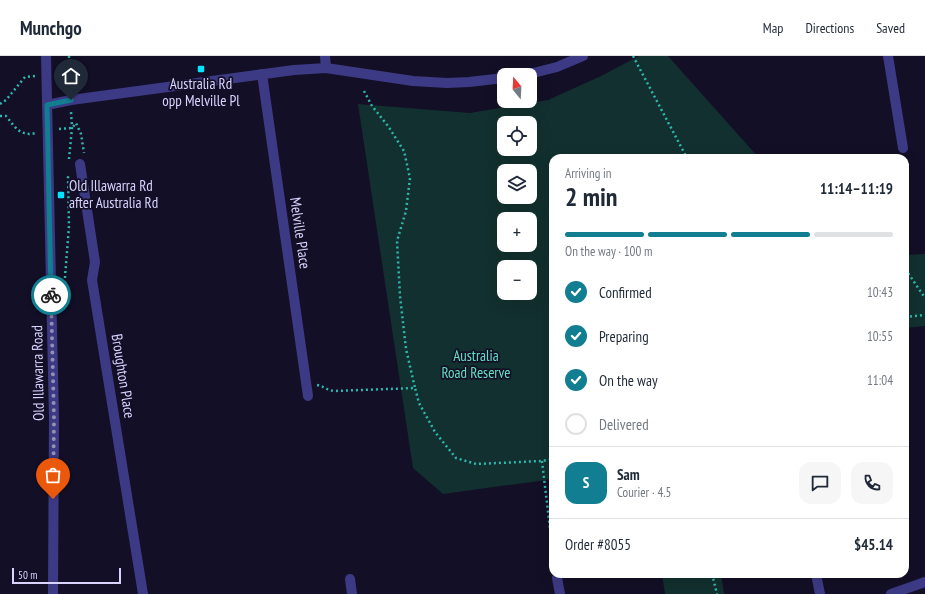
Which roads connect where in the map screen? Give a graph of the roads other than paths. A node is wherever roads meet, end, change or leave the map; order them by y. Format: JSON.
{"nodes":[{"id":1,"x":46,"y":56,"type":"edge"},
{"id":2,"x":325,"y":56,"type":"edge"},
{"id":3,"x":583,"y":56,"type":"edge"},
{"id":4,"x":888,"y":56,"type":"edge"},
{"id":5,"x":326,"y":68,"type":"junction"},
{"id":6,"x":537,"y":72,"type":"edge"},
{"id":7,"x":262,"y":74,"type":"junction"},
{"id":8,"x":497,"y":79,"type":"edge"},
{"id":9,"x":47,"y":105,"type":"junction"},
{"id":10,"x":903,"y":148,"type":"dead end"},
{"id":11,"x":80,"y":164,"type":"dead end"},
{"id":12,"x":308,"y":396,"type":"dead end"},
{"id":13,"x":557,"y":578,"type":"dead end"},
{"id":14,"x":817,"y":578,"type":"edge"},
{"id":15,"x":350,"y":579,"type":"dead end"},
{"id":16,"x":925,"y":582,"type":"edge"},
{"id":17,"x":53,"y":594,"type":"edge"},
{"id":18,"x":143,"y":594,"type":"edge"},
{"id":19,"x":352,"y":594,"type":"edge"},
{"id":20,"x":560,"y":594,"type":"edge"},
{"id":21,"x":820,"y":594,"type":"edge"},
{"id":22,"x":891,"y":594,"type":"edge"}],
"edges":[{"from":1,"to":9,"type":"street","name":"Old Illawarra Road"},
{"from":2,"to":5,"type":"street"},
{"from":3,"to":6,"type":"street"},
{"from":4,"to":10,"type":"street"},
{"from":5,"to":7,"type":"street"},
{"from":5,"to":8,"type":"street"},
{"from":7,"to":9,"type":"street"},
{"from":7,"to":12,"type":"street","name":"Melville Place"},
{"from":9,"to":17,"type":"street","name":"Old Illawarra Road"},
{"from":11,"to":18,"type":"street","name":"Broughton Place"},
{"from":13,"to":20,"type":"street"},
{"from":14,"to":21,"type":"street"},
{"from":15,"to":19,"type":"street"},
{"from":16,"to":22,"type":"street"}]}
